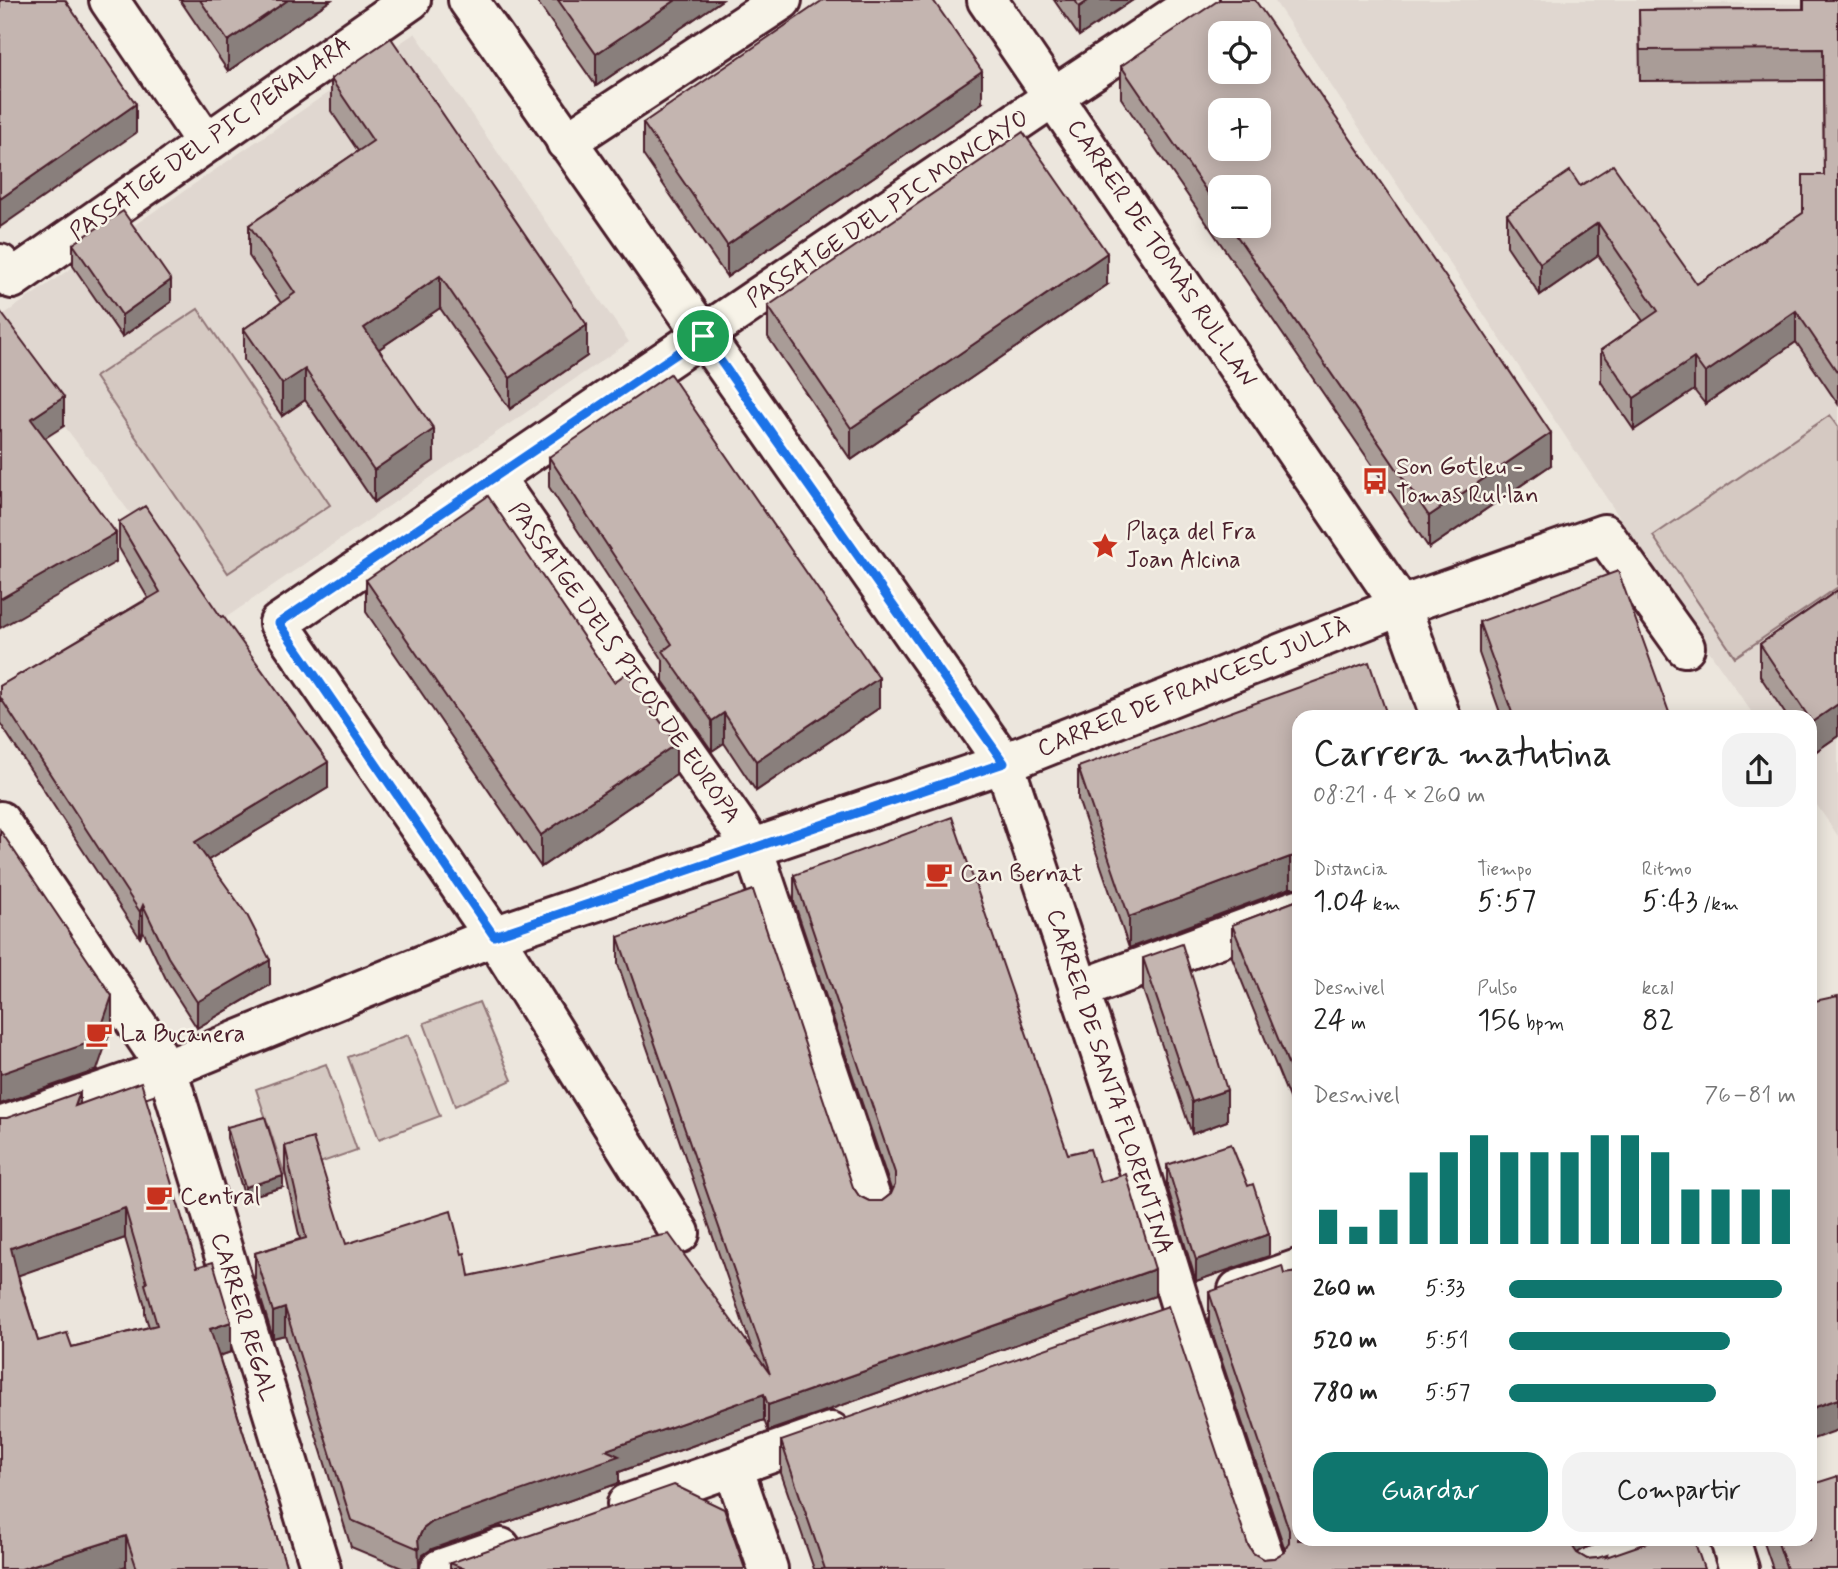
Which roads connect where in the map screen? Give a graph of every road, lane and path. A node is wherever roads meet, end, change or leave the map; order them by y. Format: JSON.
{"nodes":[{"id":1,"x":109,"y":0,"type":"edge"},
{"id":2,"x":411,"y":0,"type":"edge"},
{"id":3,"x":468,"y":0,"type":"edge"},
{"id":4,"x":782,"y":0,"type":"edge"},
{"id":5,"x":987,"y":0,"type":"edge"},
{"id":6,"x":1199,"y":0,"type":"edge"},
{"id":7,"x":1054,"y":97,"type":"junction"},
{"id":8,"x":566,"y":142,"type":"junction"},
{"id":9,"x":205,"y":143,"type":"junction"},
{"id":10,"x":6,"y":272,"type":"edge"},
{"id":11,"x":703,"y":336,"type":"junction"},
{"id":12,"x":494,"y":477,"type":"junction"},
{"id":13,"x":1401,"y":606,"type":"junction"},
{"id":14,"x":1685,"y":647,"type":"dead end"},
{"id":15,"x":1438,"y":710,"type":"edge"},
{"id":16,"x":1004,"y":763,"type":"junction"},
{"id":17,"x":0,"y":821,"type":"edge"},
{"id":18,"x":753,"y":848,"type":"junction"},
{"id":19,"x":1292,"y":911,"type":"edge"},
{"id":20,"x":494,"y":936,"type":"junction"},
{"id":21,"x":1079,"y":990,"type":"junction"},
{"id":22,"x":167,"y":1069,"type":"junction"},
{"id":23,"x":0,"y":1127,"type":"edge"},
{"id":24,"x":874,"y":1207,"type":"edge"},
{"id":25,"x":680,"y":1233,"type":"dead end"},
{"id":26,"x":1292,"y":1271,"type":"edge"},
{"id":27,"x":1169,"y":1314,"type":"junction"},
{"id":28,"x":865,"y":1420,"type":"edge"},
{"id":29,"x":733,"y":1467,"type":"junction"},
{"id":30,"x":593,"y":1516,"type":"edge"},
{"id":31,"x":529,"y":1538,"type":"edge"},
{"id":32,"x":1732,"y":1546,"type":"edge"},
{"id":33,"x":321,"y":1569,"type":"edge"},
{"id":34,"x":440,"y":1569,"type":"edge"},
{"id":35,"x":768,"y":1569,"type":"edge"},
{"id":36,"x":1268,"y":1569,"type":"edge"},
{"id":37,"x":1739,"y":1569,"type":"edge"}],
"edges":[{"from":1,"to":9,"type":"street"},
{"from":2,"to":9,"type":"street","name":"PASSATGE DEL PIC PEÑALARA"},
{"from":3,"to":8,"type":"street","name":"CARRER DE SANTA FLORENTINA"},
{"from":4,"to":8,"type":"street"},
{"from":5,"to":7,"type":"street","name":"CARRER DE TOMÀS RUL·LAN"},
{"from":6,"to":7,"type":"street","name":"PASSATGE DEL PIC MONCAYO"},
{"from":7,"to":11,"type":"street","name":"PASSATGE DEL PIC MONCAYO"},
{"from":7,"to":13,"type":"street","name":"CARRER DE TOMÀS RUL·LAN"},
{"from":8,"to":11,"type":"street","name":"CARRER DE SANTA FLORENTINA"},
{"from":9,"to":10,"type":"street","name":"PASSATGE DEL PIC PEÑALARA"},
{"from":11,"to":12,"type":"street","name":"PASSATGE DEL PIC MONCAYO"},
{"from":11,"to":16,"type":"street","name":"CARRER DE SANTA FLORENTINA"},
{"from":12,"to":18,"type":"street","name":"PASSATGE DELS PICOS DE EUROPA"},
{"from":12,"to":20,"type":"street","name":"PASSATGE DEL PIC MONCAYO"},
{"from":13,"to":14,"type":"street"},
{"from":13,"to":15,"type":"street"},
{"from":13,"to":16,"type":"street","name":"CARRER DE FRANCESC JULIÀ"},
{"from":16,"to":18,"type":"street","name":"CARRER DE FRANCESC JULIÀ"},
{"from":16,"to":21,"type":"street","name":"CARRER DE SANTA FLORENTINA"},
{"from":17,"to":22,"type":"street","name":"CARRER REGAL"},
{"from":18,"to":20,"type":"street","name":"CARRER DE FRANCESC JULIÀ"},
{"from":18,"to":24,"type":"street","name":"PASSATGE DELS PICOS DE EUROPA"},
{"from":19,"to":21,"type":"street"},
{"from":20,"to":22,"type":"street","name":"CARRER DE FRANCESC JULIÀ"},
{"from":20,"to":25,"type":"street","name":"PASSATGE DEL PIC MONCAYO"},
{"from":21,"to":27,"type":"street","name":"CARRER DE SANTA FLORENTINA"},
{"from":22,"to":23,"type":"street","name":"CARRER DE FRANCESC JULIÀ"},
{"from":22,"to":33,"type":"street","name":"CARRER REGAL"},
{"from":26,"to":27,"type":"street"},
{"from":27,"to":36,"type":"street","name":"CARRER DE SANTA FLORENTINA"},
{"from":28,"to":29,"type":"street"},
{"from":29,"to":30,"type":"street"},
{"from":29,"to":35,"type":"street"},
{"from":31,"to":34,"type":"street"},
{"from":32,"to":37,"type":"street"}]}
